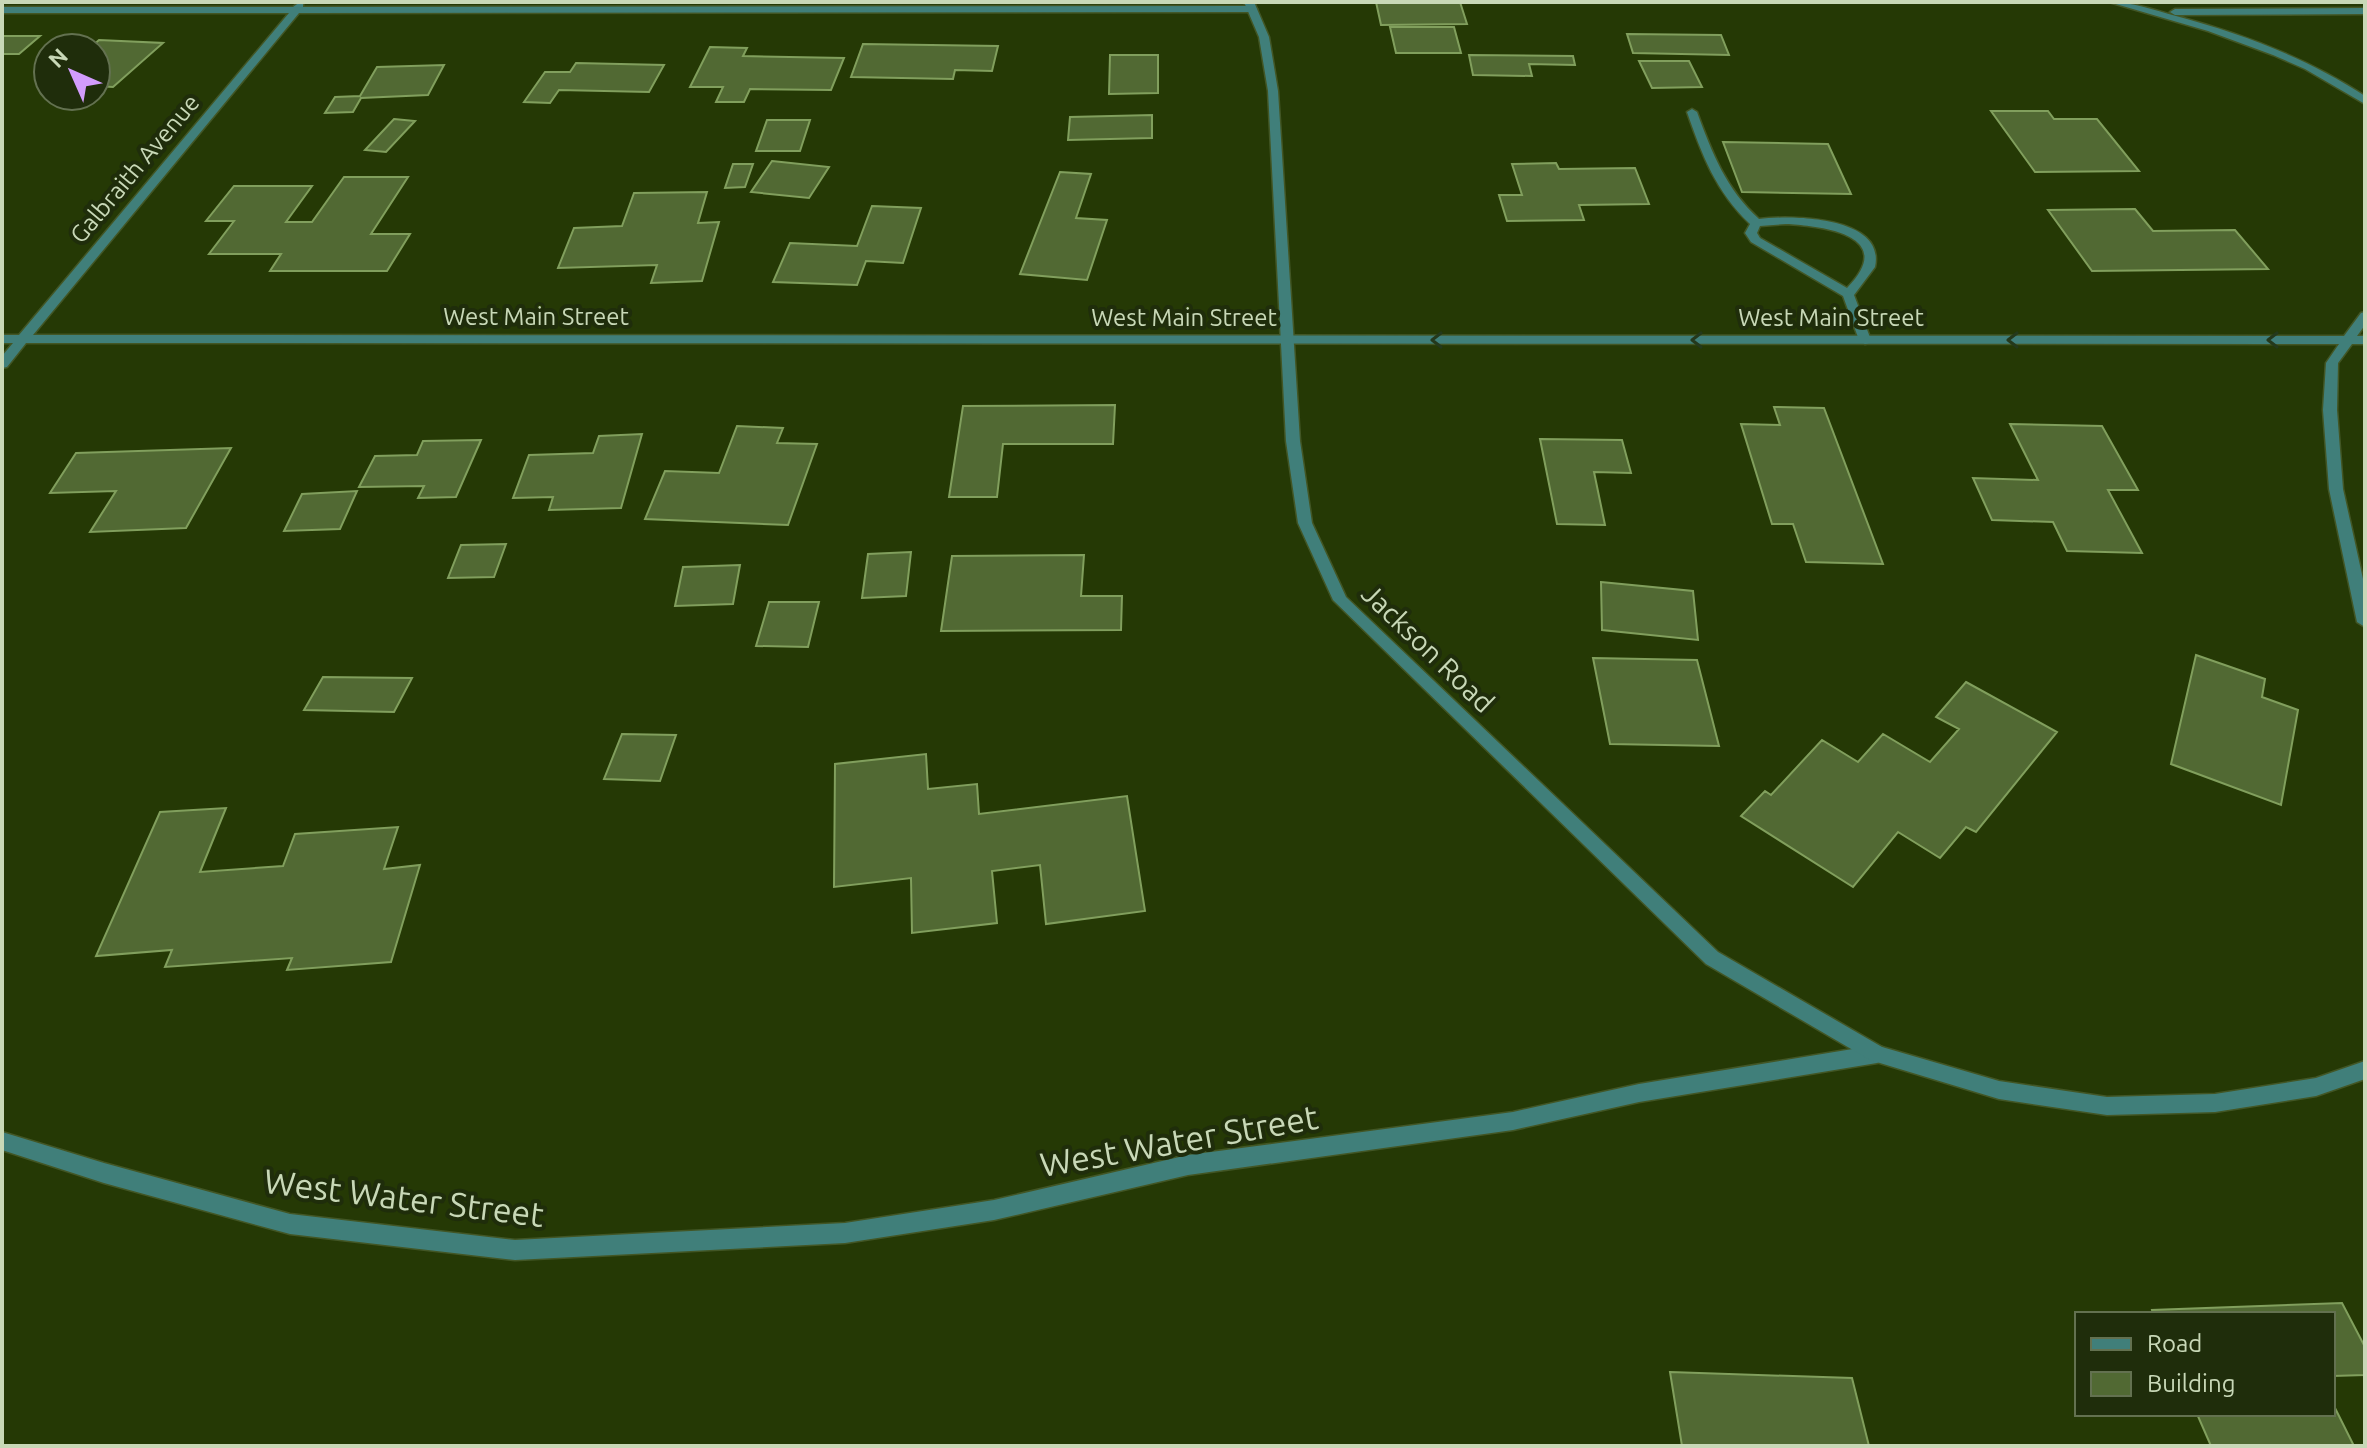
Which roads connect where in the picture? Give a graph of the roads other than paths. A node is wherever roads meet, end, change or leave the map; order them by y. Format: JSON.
{"nodes":[{"id":1,"x":2114,"y":2,"type":"edge"},
{"id":2,"x":299,"y":6,"type":"edge"},
{"id":3,"x":1250,"y":6,"type":"edge"},
{"id":4,"x":2,"y":10,"type":"edge"},
{"id":5,"x":2365,"y":11,"type":"edge"},
{"id":6,"x":2152,"y":12,"type":"junction"},
{"id":7,"x":2365,"y":101,"type":"edge"},
{"id":8,"x":1692,"y":112,"type":"dead end"},
{"id":9,"x":1756,"y":223,"type":"junction"},
{"id":10,"x":1848,"y":294,"type":"junction"},
{"id":11,"x":2365,"y":316,"type":"edge"},
{"id":12,"x":23,"y":338,"type":"junction"},
{"id":13,"x":2,"y":339,"type":"edge"},
{"id":14,"x":1286,"y":340,"type":"junction"},
{"id":15,"x":1865,"y":340,"type":"junction"},
{"id":16,"x":2358,"y":340,"type":"edge"},
{"id":17,"x":2,"y":364,"type":"edge"},
{"id":18,"x":2365,"y":622,"type":"edge"},
{"id":19,"x":1877,"y":1054,"type":"junction"},
{"id":20,"x":2365,"y":1070,"type":"edge"},
{"id":21,"x":2,"y":1141,"type":"edge"}],
"edges":[{"from":1,"to":6,"type":"street"},
{"from":2,"to":3,"type":"street"},
{"from":2,"to":4,"type":"street"},
{"from":2,"to":12,"type":"street","name":"Galbraith Avenue"},
{"from":3,"to":14,"type":"street","name":"Jackson Road"},
{"from":5,"to":6,"type":"street"},
{"from":6,"to":7,"type":"street"},
{"from":8,"to":9,"type":"street"},
{"from":9,"to":10,"type":"street"},
{"from":9,"to":10,"type":"street"},
{"from":10,"to":15,"type":"street"},
{"from":11,"to":16,"type":"street"},
{"from":12,"to":13,"type":"street","name":"West Main Street"},
{"from":12,"to":14,"type":"street","name":"West Main Street"},
{"from":12,"to":17,"type":"street","name":"Galbraith Avenue"},
{"from":15,"to":14,"type":"street","name":"West Main Street","one_way":true},
{"from":14,"to":19,"type":"street","name":"Jackson Road"},
{"from":16,"to":15,"type":"street","name":"West Main Street","one_way":true},
{"from":16,"to":18,"type":"street"},
{"from":19,"to":20,"type":"street","name":"West Water Street"},
{"from":19,"to":21,"type":"street","name":"West Water Street"}]}
